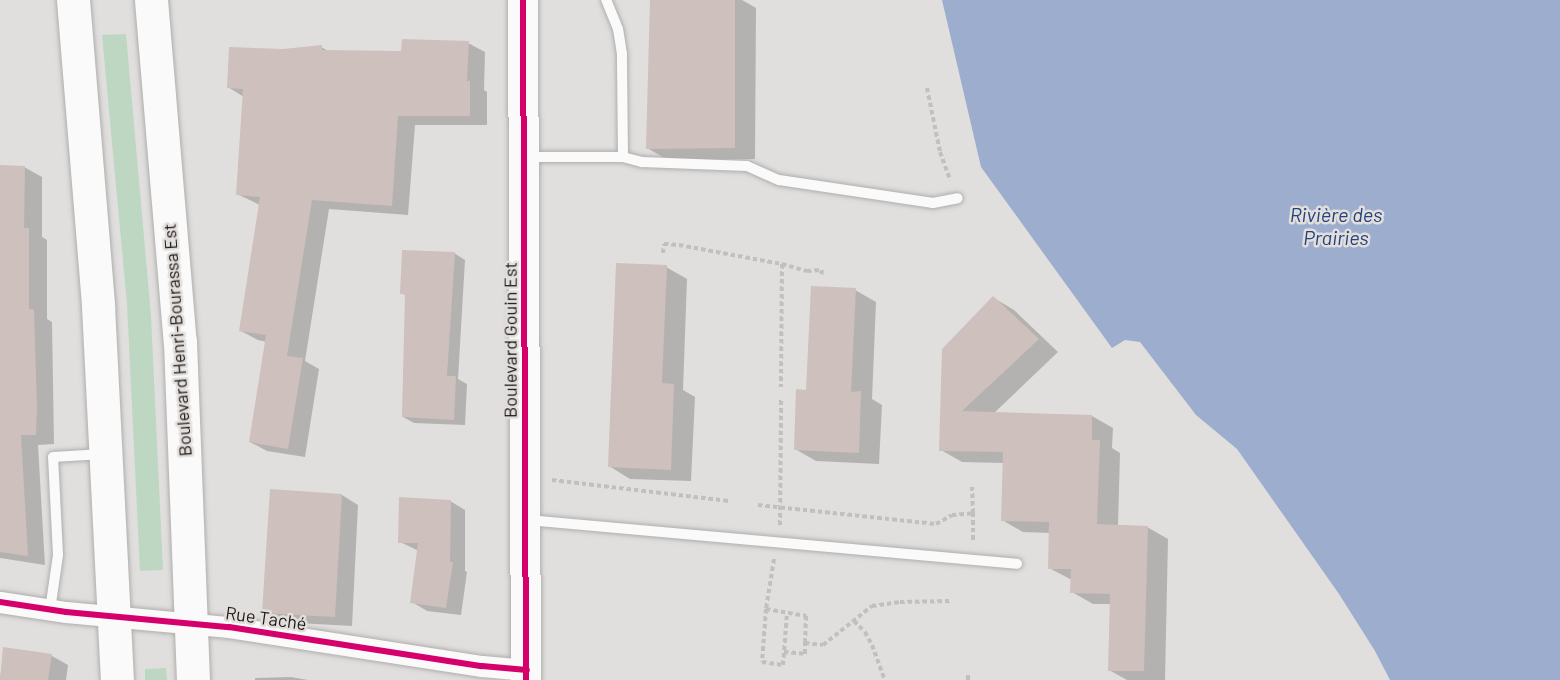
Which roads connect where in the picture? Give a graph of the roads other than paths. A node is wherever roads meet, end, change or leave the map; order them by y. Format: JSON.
{"nodes":[{"id":1,"x":73,"y":0,"type":"edge"},
{"id":2,"x":150,"y":0,"type":"edge"},
{"id":3,"x":523,"y":0,"type":"edge"},
{"id":4,"x":606,"y":0,"type":"edge"},
{"id":5,"x":623,"y":157,"type":"junction"},
{"id":6,"x":524,"y":158,"type":"junction"},
{"id":7,"x":958,"y":198,"type":"road end"},
{"id":8,"x":106,"y":454,"type":"junction"},
{"id":9,"x":527,"y":520,"type":"junction"},
{"id":10,"x":1017,"y":564,"type":"dead end"},
{"id":11,"x":0,"y":602,"type":"edge"},
{"id":12,"x":50,"y":610,"type":"junction"},
{"id":13,"x":115,"y":617,"type":"junction"},
{"id":14,"x":191,"y":623,"type":"junction"},
{"id":15,"x":526,"y":675,"type":"edge"},
{"id":16,"x":117,"y":680,"type":"edge"},
{"id":17,"x":193,"y":680,"type":"edge"}],
"edges":[{"from":1,"to":8,"type":"main road"},
{"from":2,"to":14,"type":"main road","name":"Boulevard Henri-Bourassa Est"},
{"from":3,"to":6,"type":"street","name":"Boulevard Gouin Est"},
{"from":4,"to":5,"type":"lane"},
{"from":5,"to":6,"type":"lane"},
{"from":5,"to":7,"type":"lane"},
{"from":6,"to":9,"type":"street","name":"Boulevard Gouin Est"},
{"from":8,"to":12,"type":"lane"},
{"from":8,"to":13,"type":"main road"},
{"from":9,"to":10,"type":"lane"},
{"from":9,"to":15,"type":"street","name":"Boulevard Gouin Est"},
{"from":11,"to":12,"type":"street","name":"Rue Taché"},
{"from":12,"to":13,"type":"street","name":"Rue Taché"},
{"from":13,"to":14,"type":"street","name":"Rue Taché"},
{"from":13,"to":16,"type":"main road"},
{"from":14,"to":15,"type":"street","name":"Rue Taché"},
{"from":14,"to":17,"type":"main road","name":"Boulevard Henri-Bourassa Est"}]}
